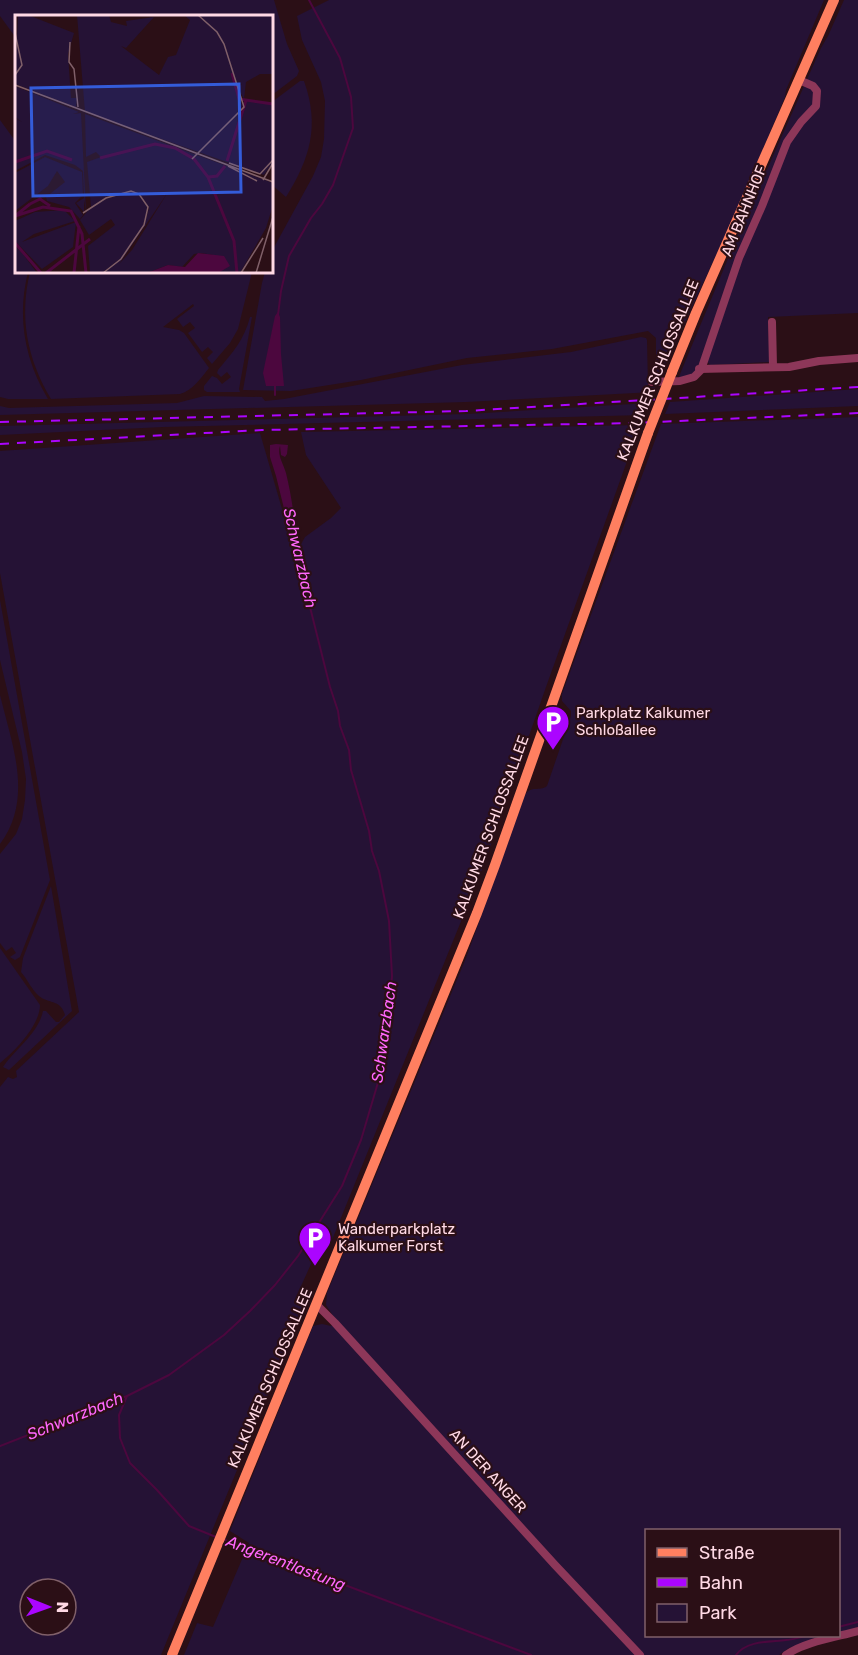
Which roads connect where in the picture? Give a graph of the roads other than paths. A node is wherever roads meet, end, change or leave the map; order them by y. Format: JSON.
{"nodes":[{"id":1,"x":834,"y":0,"type":"edge"},
{"id":2,"x":799,"y":80,"type":"junction"},
{"id":3,"x":772,"y":322,"type":"dead end"},
{"id":4,"x":858,"y":358,"type":"edge"},
{"id":5,"x":773,"y":366,"type":"junction"},
{"id":6,"x":700,"y":369,"type":"junction"},
{"id":7,"x":652,"y":382,"type":"dead end"},
{"id":8,"x":316,"y":1305,"type":"junction"},
{"id":9,"x":858,"y":1632,"type":"edge"},
{"id":10,"x":840,"y":1636,"type":"edge"},
{"id":11,"x":838,"y":1637,"type":"edge"},
{"id":12,"x":172,"y":1655,"type":"edge"},
{"id":13,"x":640,"y":1655,"type":"edge"},
{"id":14,"x":786,"y":1655,"type":"edge"}],
"edges":[{"from":1,"to":2,"type":"main road","name":"KALKUMER SCHLOSSALLEE"},
{"from":2,"to":6,"type":"street","name":"AM BAHNHOF"},
{"from":2,"to":8,"type":"main road","name":"KALKUMER SCHLOSSALLEE","bridge":true},
{"from":3,"to":5,"type":"street"},
{"from":4,"to":5,"type":"street"},
{"from":5,"to":6,"type":"street"},
{"from":6,"to":7,"type":"street"},
{"from":8,"to":12,"type":"main road","name":"KALKUMER SCHLOSSALLEE"},
{"from":8,"to":13,"type":"street","name":"AN DER ANGER"},
{"from":9,"to":10,"type":"street"},
{"from":11,"to":14,"type":"street"}]}
